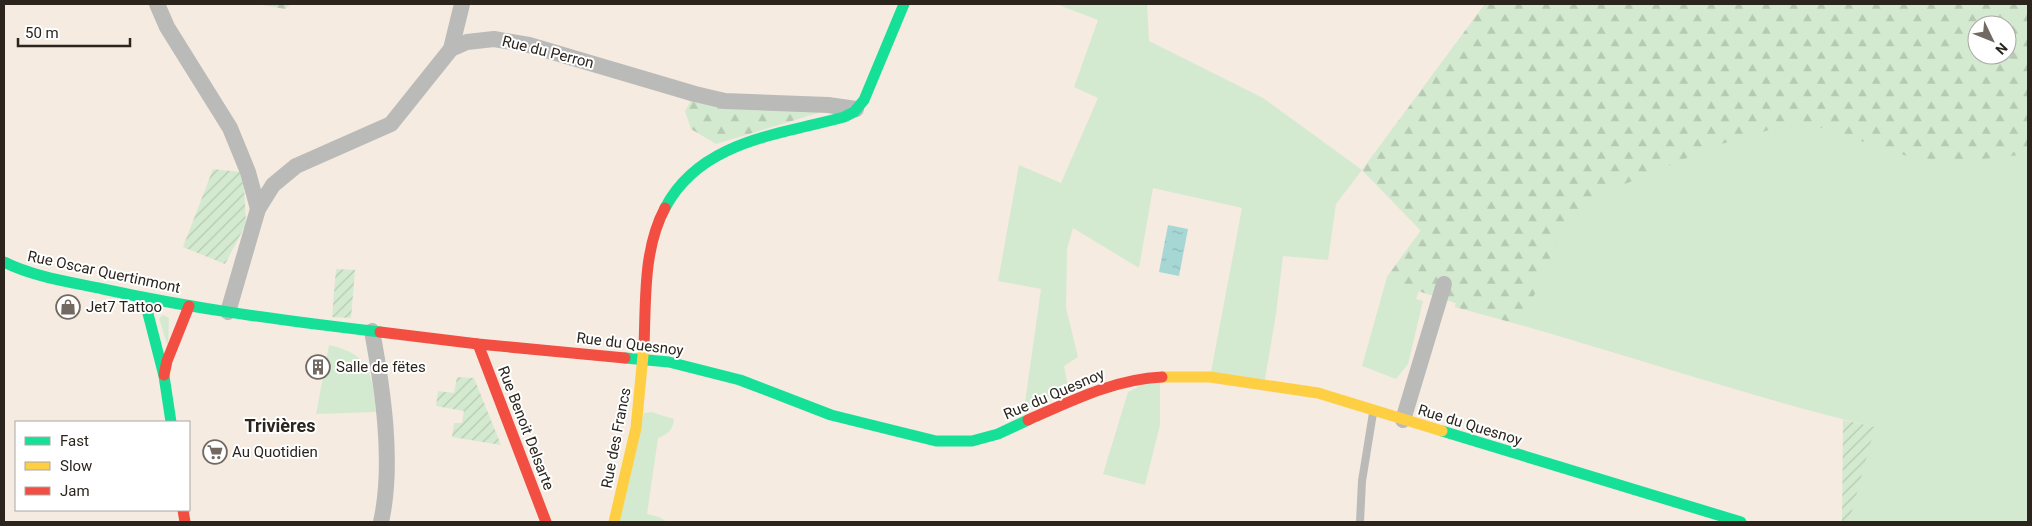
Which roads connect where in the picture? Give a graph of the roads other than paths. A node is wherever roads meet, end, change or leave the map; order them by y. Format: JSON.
{"nodes":[{"id":1,"x":157,"y":4,"type":"edge"},
{"id":2,"x":462,"y":4,"type":"edge"},
{"id":3,"x":904,"y":4,"type":"edge"},
{"id":4,"x":451,"y":49,"type":"junction"},
{"id":5,"x":856,"y":109,"type":"junction"},
{"id":6,"x":258,"y":209,"type":"junction"},
{"id":7,"x":4,"y":262,"type":"edge"},
{"id":8,"x":1444,"y":284,"type":"dead end"},
{"id":9,"x":144,"y":298,"type":"junction"},
{"id":10,"x":194,"y":307,"type":"junction"},
{"id":11,"x":228,"y":312,"type":"junction"},
{"id":12,"x":372,"y":331,"type":"junction"},
{"id":13,"x":478,"y":344,"type":"junction"},
{"id":14,"x":643,"y":359,"type":"junction"},
{"id":15,"x":164,"y":376,"type":"junction"},
{"id":16,"x":1374,"y":411,"type":"junction"},
{"id":17,"x":1403,"y":420,"type":"junction"},
{"id":18,"x":171,"y":421,"type":"edge"},
{"id":19,"x":381,"y":522,"type":"edge"},
{"id":20,"x":546,"y":522,"type":"edge"},
{"id":21,"x":614,"y":522,"type":"edge"},
{"id":22,"x":1360,"y":522,"type":"edge"},
{"id":23,"x":1741,"y":522,"type":"edge"}],
"edges":[{"from":1,"to":6,"type":"street"},
{"from":2,"to":4,"type":"street"},
{"from":3,"to":5,"type":"street"},
{"from":4,"to":5,"type":"street","name":"Rue du Perron"},
{"from":4,"to":6,"type":"street"},
{"from":5,"to":14,"type":"street","name":"Rue des Francs"},
{"from":6,"to":11,"type":"street"},
{"from":7,"to":9,"type":"street","name":"Rue Oscar Quertinmont"},
{"from":8,"to":17,"type":"street"},
{"from":9,"to":10,"type":"street","name":"Rue Oscar Quertinmont"},
{"from":9,"to":15,"type":"street"},
{"from":10,"to":11,"type":"street","name":"Rue Oscar Quertinmont"},
{"from":10,"to":15,"type":"street"},
{"from":11,"to":12,"type":"street","name":"Rue du Quesnoy"},
{"from":12,"to":13,"type":"street","name":"Rue du Quesnoy"},
{"from":12,"to":19,"type":"street"},
{"from":13,"to":14,"type":"street","name":"Rue du Quesnoy"},
{"from":13,"to":20,"type":"street","name":"Rue Benoit Delsarte"},
{"from":14,"to":16,"type":"street","name":"Rue du Quesnoy"},
{"from":14,"to":21,"type":"street","name":"Rue des Francs"},
{"from":15,"to":18,"type":"street"},
{"from":16,"to":17,"type":"street","name":"Rue du Quesnoy"},
{"from":16,"to":22,"type":"lane"},
{"from":17,"to":23,"type":"street","name":"Rue du Quesnoy"}]}
